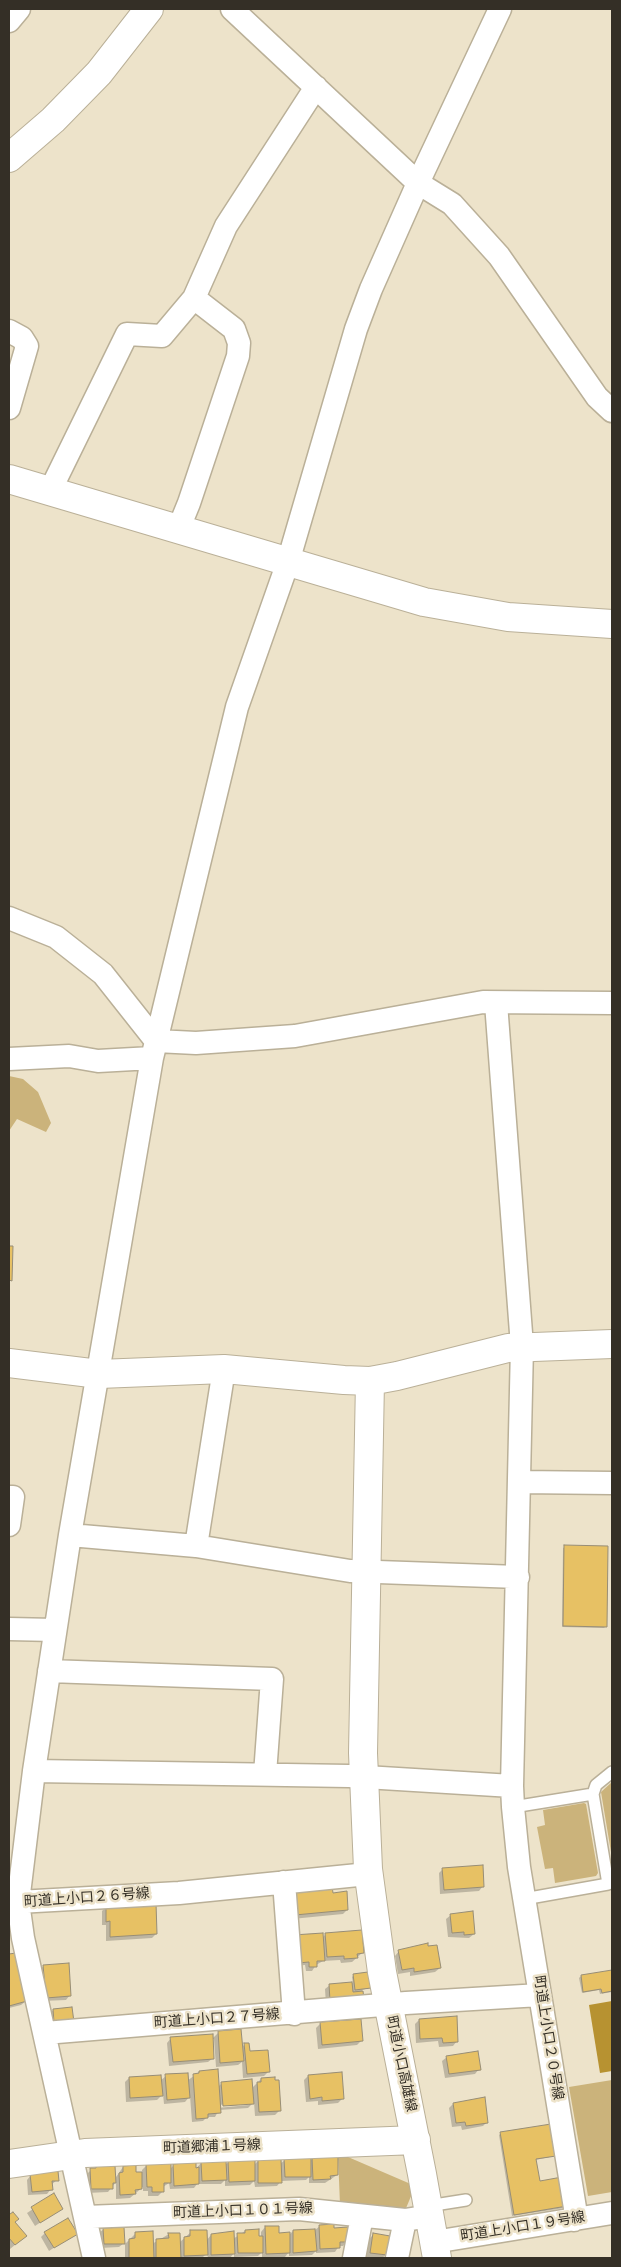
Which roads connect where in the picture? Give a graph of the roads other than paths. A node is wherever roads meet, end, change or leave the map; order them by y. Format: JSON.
{"nodes":[{"id":1,"x":19,"y":9,"type":"edge"},
{"id":2,"x":149,"y":9,"type":"edge"},
{"id":3,"x":232,"y":9,"type":"edge"},
{"id":4,"x":500,"y":9,"type":"edge"},
{"id":5,"x":9,"y":20,"type":"edge"},
{"id":6,"x":316,"y":87,"type":"junction"},
{"id":7,"x":9,"y":158,"type":"edge"},
{"id":8,"x":418,"y":182,"type":"junction"},
{"id":9,"x":194,"y":298,"type":"junction"},
{"id":10,"x":9,"y":331,"type":"edge"},
{"id":11,"x":9,"y":408,"type":"edge"},
{"id":12,"x":612,"y":411,"type":"edge"},
{"id":13,"x":9,"y":479,"type":"edge"},
{"id":14,"x":50,"y":491,"type":"junction"},
{"id":15,"x":178,"y":530,"type":"junction"},
{"id":16,"x":288,"y":562,"type":"junction"},
{"id":17,"x":612,"y":624,"type":"edge"},
{"id":18,"x":9,"y":918,"type":"edge"},
{"id":19,"x":496,"y":1003,"type":"junction"},
{"id":20,"x":612,"y":1003,"type":"edge"},
{"id":21,"x":154,"y":1050,"type":"junction"},
{"id":22,"x":9,"y":1059,"type":"edge"},
{"id":23,"x":612,"y":1344,"type":"edge"},
{"id":24,"x":522,"y":1346,"type":"junction"},
{"id":25,"x":9,"y":1363,"type":"edge"},
{"id":26,"x":224,"y":1369,"type":"junction"},
{"id":27,"x":99,"y":1374,"type":"junction"},
{"id":28,"x":370,"y":1380,"type":"junction"},
{"id":29,"x":519,"y":1482,"type":"junction"},
{"id":30,"x":612,"y":1483,"type":"edge"},
{"id":31,"x":9,"y":1497,"type":"edge"},
{"id":32,"x":9,"y":1525,"type":"edge"},
{"id":33,"x":70,"y":1535,"type":"junction"},
{"id":34,"x":196,"y":1546,"type":"junction"},
{"id":35,"x":366,"y":1572,"type":"junction"},
{"id":36,"x":518,"y":1577,"type":"junction"},
{"id":37,"x":9,"y":1630,"type":"edge"},
{"id":38,"x":55,"y":1630,"type":"junction"},
{"id":39,"x":50,"y":1671,"type":"junction"},
{"id":40,"x":34,"y":1771,"type":"junction"},
{"id":41,"x":612,"y":1772,"type":"edge"},
{"id":42,"x":265,"y":1774,"type":"junction"},
{"id":43,"x":364,"y":1778,"type":"junction"},
{"id":44,"x":592,"y":1794,"type":"junction"},
{"id":45,"x":513,"y":1797,"type":"junction"},
{"id":46,"x":368,"y":1872,"type":"junction"},
{"id":47,"x":284,"y":1882,"type":"junction"},
{"id":48,"x":524,"y":1899,"type":"junction"},
{"id":49,"x":18,"y":1902,"type":"junction"},
{"id":50,"x":16,"y":1939,"type":"edge"},
{"id":51,"x":540,"y":1995,"type":"junction"},
{"id":52,"x":388,"y":2006,"type":"junction"},
{"id":53,"x":294,"y":2014,"type":"junction"},
{"id":54,"x":45,"y":2033,"type":"junction"},
{"id":55,"x":416,"y":2140,"type":"junction"},
{"id":56,"x":72,"y":2154,"type":"junction"},
{"id":57,"x":9,"y":2164,"type":"edge"},
{"id":58,"x":466,"y":2200,"type":"dead end"},
{"id":59,"x":612,"y":2213,"type":"edge"},
{"id":60,"x":362,"y":2216,"type":"junction"},
{"id":61,"x":86,"y":2218,"type":"junction"},
{"id":62,"x":574,"y":2220,"type":"junction"},
{"id":63,"x":427,"y":2229,"type":"edge"},
{"id":64,"x":94,"y":2258,"type":"edge"},
{"id":65,"x":354,"y":2258,"type":"edge"},
{"id":66,"x":397,"y":2258,"type":"edge"}],
"edges":[{"from":1,"to":5,"type":"street"},
{"from":2,"to":7,"type":"street"},
{"from":3,"to":6,"type":"street"},
{"from":4,"to":8,"type":"street"},
{"from":6,"to":8,"type":"street"},
{"from":6,"to":9,"type":"street"},
{"from":8,"to":12,"type":"street"},
{"from":8,"to":16,"type":"street"},
{"from":9,"to":14,"type":"street"},
{"from":9,"to":15,"type":"street"},
{"from":10,"to":11,"type":"street"},
{"from":13,"to":14,"type":"street"},
{"from":14,"to":15,"type":"street"},
{"from":15,"to":16,"type":"street"},
{"from":16,"to":17,"type":"street"},
{"from":16,"to":21,"type":"street"},
{"from":18,"to":21,"type":"street"},
{"from":19,"to":20,"type":"street"},
{"from":19,"to":21,"type":"street"},
{"from":19,"to":24,"type":"street","name":"町道上小口２０号線"},
{"from":21,"to":22,"type":"street"},
{"from":21,"to":27,"type":"street"},
{"from":23,"to":24,"type":"street"},
{"from":24,"to":28,"type":"street"},
{"from":24,"to":29,"type":"street","name":"町道上小口２０号線"},
{"from":25,"to":27,"type":"street"},
{"from":26,"to":27,"type":"street"},
{"from":26,"to":28,"type":"street"},
{"from":26,"to":34,"type":"street"},
{"from":27,"to":33,"type":"street"},
{"from":28,"to":35,"type":"street","name":"町道小口高雄線"},
{"from":29,"to":30,"type":"street"},
{"from":29,"to":36,"type":"street","name":"町道上小口２０号線"},
{"from":31,"to":32,"type":"street"},
{"from":33,"to":34,"type":"street"},
{"from":33,"to":38,"type":"street"},
{"from":34,"to":35,"type":"street"},
{"from":35,"to":36,"type":"street"},
{"from":35,"to":43,"type":"street","name":"町道小口高雄線"},
{"from":36,"to":45,"type":"street","name":"町道上小口２０号線"},
{"from":37,"to":38,"type":"street"},
{"from":38,"to":39,"type":"street"},
{"from":39,"to":40,"type":"street"},
{"from":39,"to":42,"type":"street"},
{"from":40,"to":42,"type":"street"},
{"from":40,"to":49,"type":"street"},
{"from":41,"to":44,"type":"lane"},
{"from":42,"to":43,"type":"street"},
{"from":43,"to":45,"type":"street"},
{"from":43,"to":46,"type":"street","name":"町道小口高雄線"},
{"from":44,"to":45,"type":"lane"},
{"from":44,"to":48,"type":"lane"},
{"from":45,"to":48,"type":"street","name":"町道上小口２０号線"},
{"from":46,"to":47,"type":"street","name":"町道上小口２６号線"},
{"from":46,"to":52,"type":"street","name":"町道小口高雄線"},
{"from":47,"to":49,"type":"street","name":"町道上小口２６号線"},
{"from":47,"to":53,"type":"street"},
{"from":48,"to":51,"type":"street","name":"町道上小口２０号線"},
{"from":49,"to":50,"type":"street","name":"町道上小口２６号線"},
{"from":50,"to":54,"type":"street","name":"町道上小口２６号線"},
{"from":51,"to":52,"type":"street","name":"町道上小口２７号線"},
{"from":51,"to":62,"type":"street","name":"町道上小口２０号線"},
{"from":52,"to":53,"type":"street","name":"町道上小口２７号線"},
{"from":52,"to":55,"type":"street","name":"町道小口高雄線"},
{"from":53,"to":54,"type":"street","name":"町道上小口２７号線"},
{"from":54,"to":56,"type":"street","name":"町道上小口２６号線"},
{"from":55,"to":56,"type":"street","name":"町道郷浦１号線"},
{"from":55,"to":63,"type":"street","name":"町道小口高雄線"},
{"from":56,"to":57,"type":"street","name":"町道郷浦１号線"},
{"from":56,"to":61,"type":"street","name":"町道上小口２６号線"},
{"from":58,"to":63,"type":"lane"},
{"from":59,"to":62,"type":"street","name":"町道上小口１９号線"},
{"from":60,"to":61,"type":"street","name":"町道上小口１０１号線"},
{"from":60,"to":63,"type":"street","name":"町道上小口１０１号線"},
{"from":60,"to":65,"type":"street"},
{"from":61,"to":64,"type":"street","name":"町道上小口２６号線"},
{"from":62,"to":63,"type":"street","name":"町道上小口１９号線"},
{"from":63,"to":66,"type":"street"}]}
